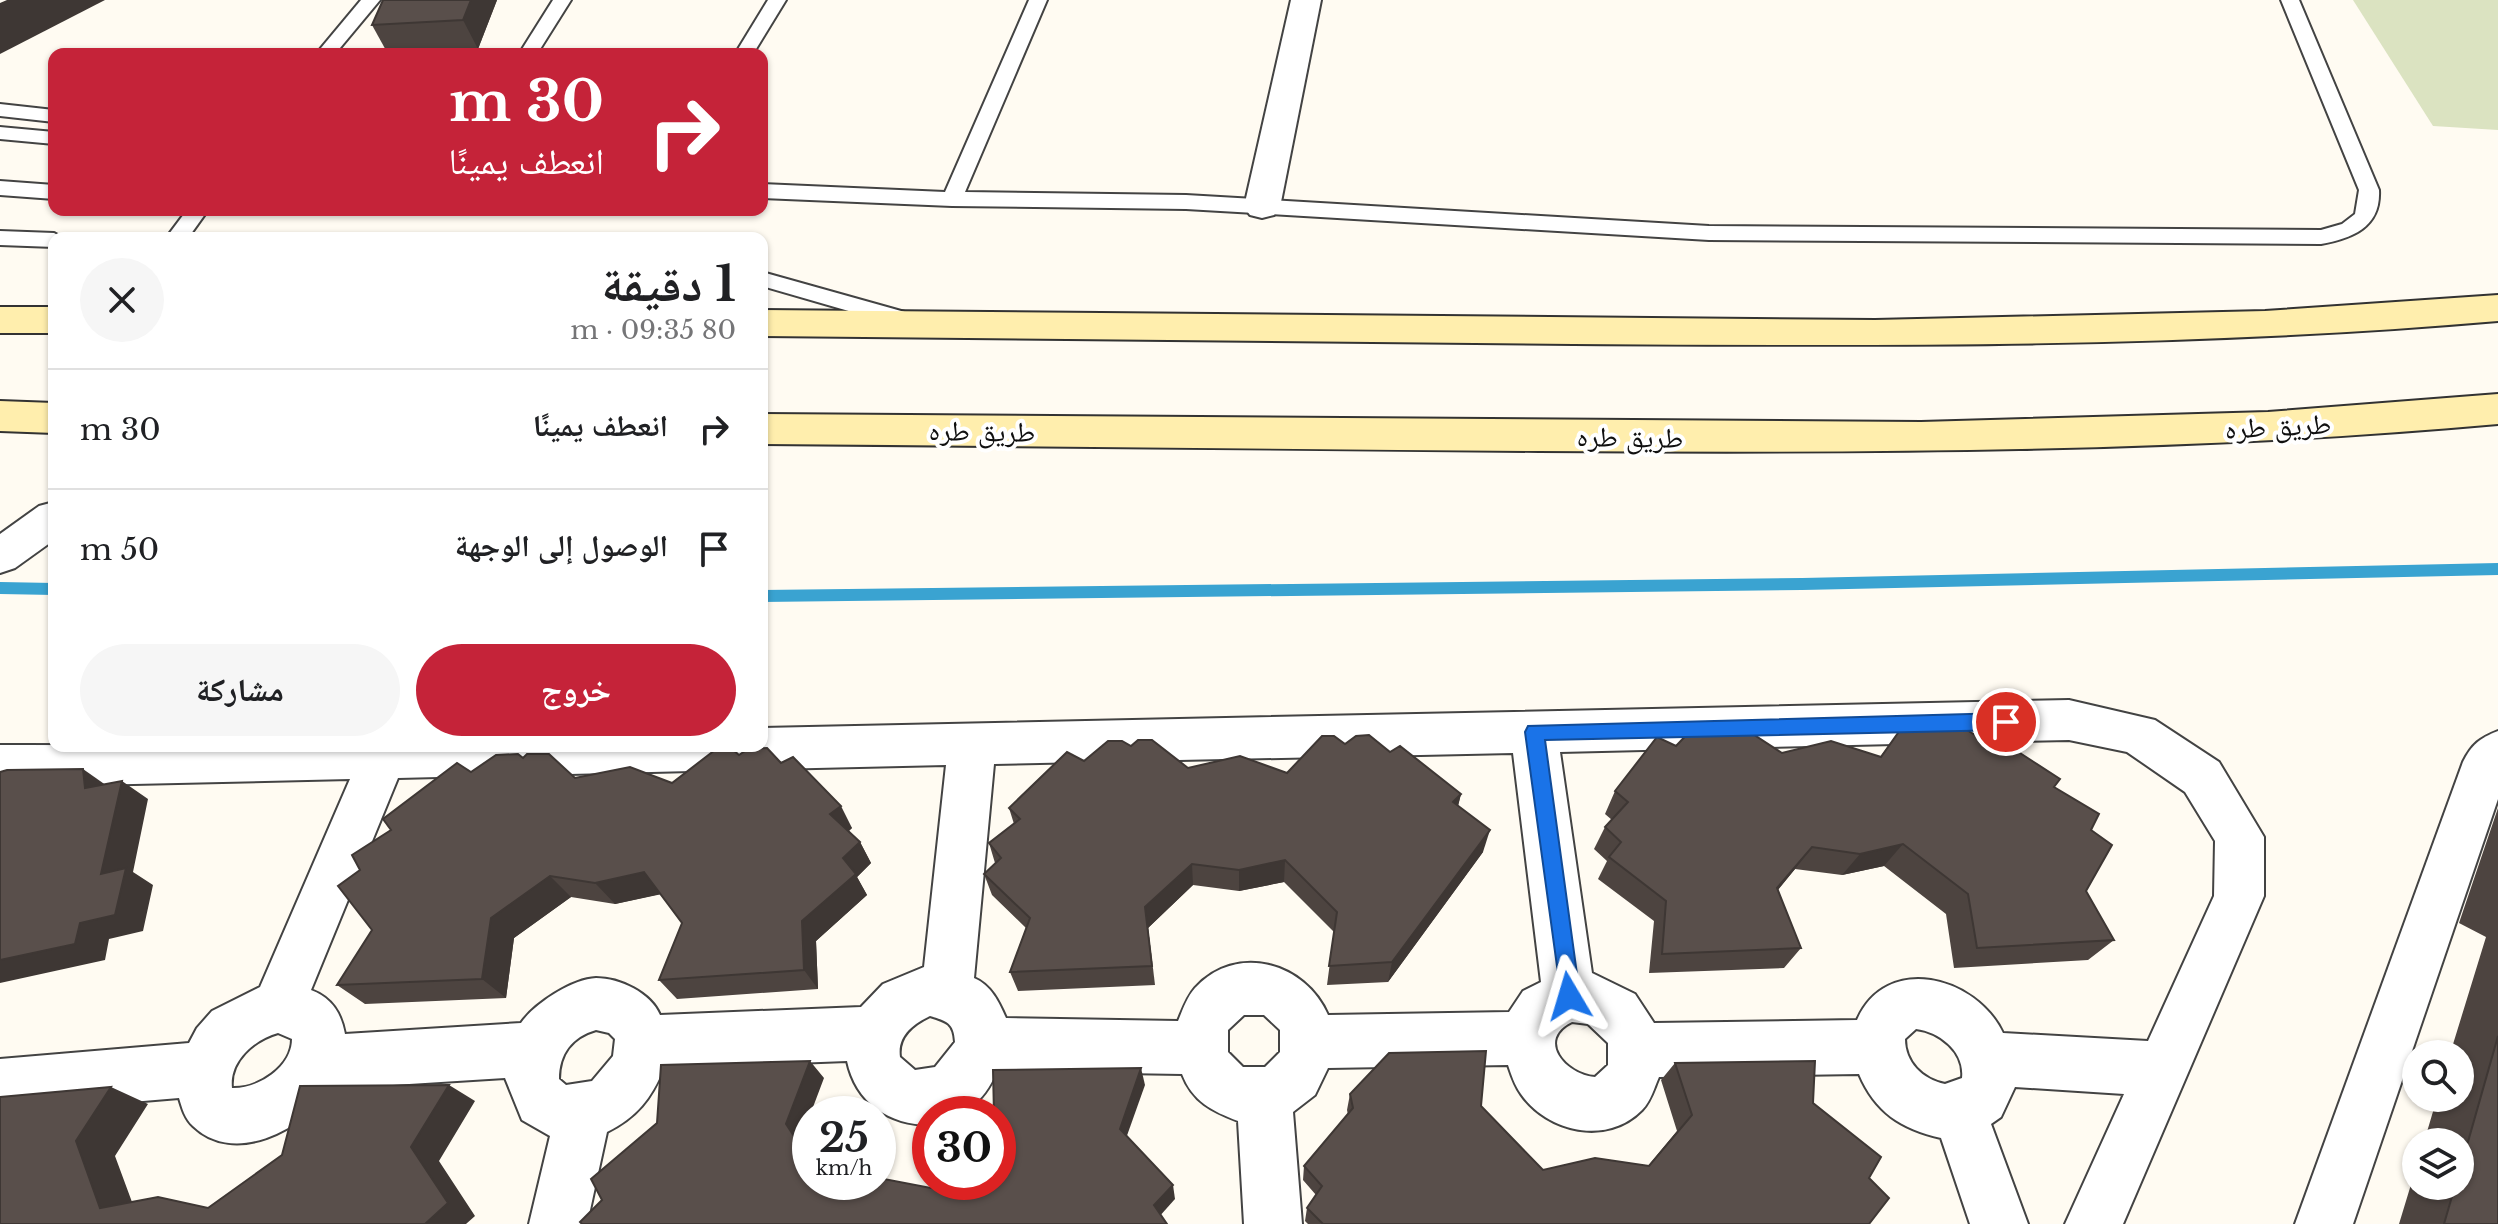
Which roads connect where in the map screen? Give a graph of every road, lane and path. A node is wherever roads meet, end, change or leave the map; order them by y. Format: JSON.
{"nodes":[{"id":1,"x":371,"y":0,"type":"edge"},
{"id":2,"x":562,"y":0,"type":"edge"},
{"id":3,"x":777,"y":0,"type":"edge"},
{"id":4,"x":1038,"y":0,"type":"edge"},
{"id":5,"x":1306,"y":0,"type":"edge"},
{"id":6,"x":2290,"y":0,"type":"edge"},
{"id":7,"x":330,"y":48,"type":"edge"},
{"id":8,"x":532,"y":48,"type":"edge"},
{"id":9,"x":748,"y":48,"type":"edge"},
{"id":10,"x":2,"y":109,"type":"edge"},
{"id":11,"x":48,"y":115,"type":"edge"},
{"id":12,"x":0,"y":133,"type":"edge"},
{"id":13,"x":48,"y":137,"type":"edge"},
{"id":14,"x":0,"y":188,"type":"edge"},
{"id":15,"x":768,"y":191,"type":"edge"},
{"id":16,"x":48,"y":192,"type":"edge"},
{"id":17,"x":952,"y":199,"type":"junction"},
{"id":18,"x":1262,"y":207,"type":"junction"},
{"id":19,"x":0,"y":238,"type":"edge"},
{"id":20,"x":48,"y":240,"type":"edge"},
{"id":21,"x":768,"y":281,"type":"edge"},
{"id":22,"x":2498,"y":308,"type":"edge"},
{"id":23,"x":0,"y":320,"type":"edge"},
{"id":24,"x":48,"y":320,"type":"edge"},
{"id":25,"x":768,"y":323,"type":"edge"},
{"id":26,"x":918,"y":323,"type":"junction"},
{"id":27,"x":2498,"y":409,"type":"edge"},
{"id":28,"x":0,"y":416,"type":"edge"},
{"id":29,"x":48,"y":418,"type":"edge"},
{"id":30,"x":768,"y":429,"type":"edge"},
{"id":31,"x":48,"y":522,"type":"edge"},
{"id":32,"x":0,"y":556,"type":"edge"},
{"id":33,"x":1534,"y":732,"type":"junction"},
{"id":34,"x":972,"y":745,"type":"junction"},
{"id":35,"x":768,"y":749,"type":"edge"},
{"id":36,"x":628,"y":752,"type":"edge"},
{"id":37,"x":2498,"y":752,"type":"edge"},
{"id":38,"x":383,"y":757,"type":"junction"},
{"id":39,"x":0,"y":766,"type":"edge"},
{"id":40,"x":947,"y":992,"type":"junction"},
{"id":41,"x":1569,"y":996,"type":"junction"},
{"id":42,"x":278,"y":1007,"type":"junction"},
{"id":43,"x":875,"y":1033,"type":"junction"},
{"id":44,"x":1527,"y":1038,"type":"junction"},
{"id":45,"x":643,"y":1042,"type":"junction"},
{"id":46,"x":1308,"y":1042,"type":"junction"},
{"id":47,"x":982,"y":1044,"type":"junction"},
{"id":48,"x":1877,"y":1047,"type":"junction"},
{"id":49,"x":1200,"y":1048,"type":"junction"},
{"id":50,"x":536,"y":1049,"type":"junction"},
{"id":51,"x":1637,"y":1050,"type":"junction"},
{"id":52,"x":1988,"y":1059,"type":"junction"},
{"id":53,"x":316,"y":1063,"type":"junction"},
{"id":54,"x":204,"y":1069,"type":"junction"},
{"id":55,"x":2163,"y":1069,"type":"junction"},
{"id":56,"x":0,"y":1086,"type":"edge"},
{"id":57,"x":1264,"y":1095,"type":"junction"},
{"id":58,"x":1959,"y":1112,"type":"junction"},
{"id":59,"x":583,"y":1113,"type":"junction"},
{"id":60,"x":558,"y":1224,"type":"edge"},
{"id":61,"x":1273,"y":1224,"type":"edge"},
{"id":62,"x":1999,"y":1224,"type":"edge"},
{"id":63,"x":2094,"y":1224,"type":"edge"},
{"id":64,"x":2324,"y":1224,"type":"edge"}],
"edges":[{"from":1,"to":7,"type":"lane"},
{"from":2,"to":8,"type":"lane"},
{"from":3,"to":9,"type":"lane"},
{"from":4,"to":17,"type":"lane"},
{"from":5,"to":18,"type":"street"},
{"from":6,"to":18,"type":"lane"},
{"from":10,"to":11,"type":"lane"},
{"from":12,"to":13,"type":"lane"},
{"from":14,"to":16,"type":"lane"},
{"from":15,"to":17,"type":"lane"},
{"from":17,"to":18,"type":"lane"},
{"from":19,"to":20,"type":"lane"},
{"from":21,"to":26,"type":"lane"},
{"from":22,"to":26,"type":"main road"},
{"from":23,"to":24,"type":"main road"},
{"from":25,"to":26,"type":"main road"},
{"from":27,"to":30,"type":"main road","name":"طريق طره"},
{"from":28,"to":29,"type":"main road"},
{"from":31,"to":32,"type":"street"},
{"from":33,"to":34,"type":"street"},
{"from":33,"to":41,"type":"street"},
{"from":33,"to":55,"type":"street"},
{"from":34,"to":35,"type":"street"},
{"from":34,"to":40,"type":"street"},
{"from":36,"to":38,"type":"street"},
{"from":37,"to":64,"type":"street"},
{"from":38,"to":39,"type":"street"},
{"from":38,"to":42,"type":"street"},
{"from":40,"to":43,"type":"street"},
{"from":40,"to":47,"type":"street"},
{"from":41,"to":44,"type":"street"},
{"from":41,"to":51,"type":"street"},
{"from":42,"to":53,"type":"street"},
{"from":42,"to":54,"type":"street"},
{"from":43,"to":45,"type":"street"},
{"from":43,"to":47,"type":"street"},
{"from":44,"to":46,"type":"street"},
{"from":44,"to":51,"type":"street"},
{"from":45,"to":50,"type":"street"},
{"from":45,"to":59,"type":"street"},
{"from":46,"to":49,"type":"street"},
{"from":46,"to":57,"type":"street"},
{"from":47,"to":49,"type":"street"},
{"from":48,"to":51,"type":"street"},
{"from":48,"to":52,"type":"street"},
{"from":48,"to":58,"type":"street"},
{"from":49,"to":57,"type":"street"},
{"from":50,"to":53,"type":"street"},
{"from":50,"to":59,"type":"street"},
{"from":52,"to":55,"type":"street"},
{"from":52,"to":58,"type":"street"},
{"from":53,"to":54,"type":"street"},
{"from":54,"to":56,"type":"street"},
{"from":55,"to":63,"type":"street"},
{"from":57,"to":61,"type":"street"},
{"from":58,"to":62,"type":"street"},
{"from":59,"to":60,"type":"street"}]}
